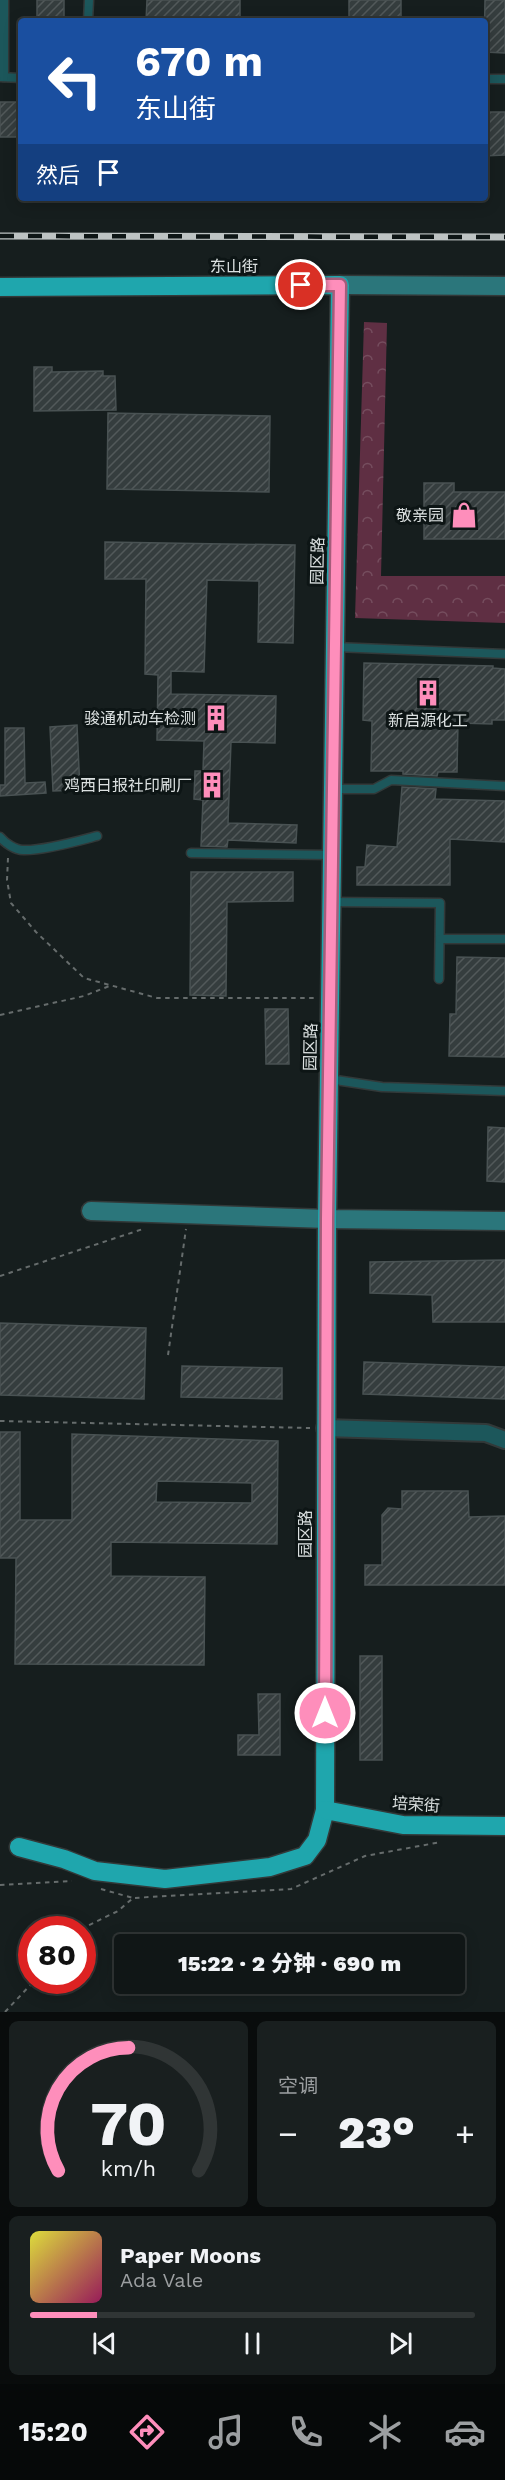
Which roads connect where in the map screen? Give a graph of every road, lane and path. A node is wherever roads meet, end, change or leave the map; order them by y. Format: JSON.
{"nodes":[{"id":1,"x":4,"y":0,"type":"edge"},
{"id":2,"x":89,"y":0,"type":"edge"},
{"id":3,"x":88,"y":18,"type":"edge"},
{"id":4,"x":2,"y":77,"type":"edge"},
{"id":5,"x":18,"y":78,"type":"edge"},
{"id":6,"x":505,"y":79,"type":"edge"},
{"id":7,"x":488,"y":80,"type":"edge"},
{"id":8,"x":340,"y":285,"type":"junction"},
{"id":9,"x":505,"y":286,"type":"edge"},
{"id":10,"x":0,"y":287,"type":"edge"},
{"id":11,"x":335,"y":647,"type":"junction"},
{"id":12,"x":505,"y":654,"type":"edge"},
{"id":13,"x":505,"y":786,"type":"edge"},
{"id":14,"x":333,"y":789,"type":"junction"},
{"id":15,"x":97,"y":836,"type":"dead end"},
{"id":16,"x":2,"y":840,"type":"edge"},
{"id":17,"x":191,"y":853,"type":"dead end"},
{"id":18,"x":332,"y":855,"type":"junction"},
{"id":19,"x":332,"y":902,"type":"junction"},
{"id":20,"x":440,"y":939,"type":"junction"},
{"id":21,"x":505,"y":939,"type":"edge"},
{"id":22,"x":439,"y":979,"type":"dead end"},
{"id":23,"x":112,"y":985,"type":"junction"},
{"id":24,"x":330,"y":997,"type":"junction"},
{"id":25,"x":0,"y":1015,"type":"edge"},
{"id":26,"x":329,"y":1079,"type":"junction"},
{"id":27,"x":505,"y":1091,"type":"edge"},
{"id":28,"x":91,"y":1211,"type":"dead end"},
{"id":29,"x":188,"y":1214,"type":"junction"},
{"id":30,"x":327,"y":1219,"type":"junction"},
{"id":31,"x":505,"y":1221,"type":"edge"},
{"id":32,"x":144,"y":1229,"type":"dead end"},
{"id":33,"x":0,"y":1276,"type":"edge"},
{"id":34,"x":168,"y":1355,"type":"dead end"},
{"id":35,"x":0,"y":1421,"type":"edge"},
{"id":36,"x":325,"y":1428,"type":"junction"},
{"id":37,"x":505,"y":1440,"type":"edge"},
{"id":38,"x":325,"y":1810,"type":"junction"},
{"id":39,"x":505,"y":1826,"type":"edge"},
{"id":40,"x":18,"y":1847,"type":"dead end"},
{"id":41,"x":80,"y":1883,"type":"dead end"},
{"id":42,"x":0,"y":1885,"type":"edge"},
{"id":43,"x":101,"y":1889,"type":"dead end"},
{"id":44,"x":133,"y":1898,"type":"dead end"},
{"id":45,"x":22,"y":1994,"type":"edge"},
{"id":46,"x":5,"y":2012,"type":"edge"}],
"edges":[{"from":1,"to":4,"type":"lane"},
{"from":2,"to":3,"type":"lane"},
{"from":4,"to":5,"type":"lane"},
{"from":6,"to":7,"type":"lane"},
{"from":8,"to":9,"type":"street","name":"东山街"},
{"from":8,"to":10,"type":"highway","name":"东山街"},
{"from":8,"to":11,"type":"highway","name":"园区路"},
{"from":11,"to":12,"type":"lane"},
{"from":11,"to":14,"type":"highway","name":"园区路"},
{"from":13,"to":14,"type":"lane"},
{"from":14,"to":18,"type":"highway","name":"园区路"},
{"from":15,"to":16,"type":"lane"},
{"from":16,"to":23,"type":"path"},
{"from":17,"to":18,"type":"lane"},
{"from":18,"to":19,"type":"highway","name":"园区路"},
{"from":19,"to":20,"type":"lane"},
{"from":19,"to":24,"type":"highway","name":"园区路"},
{"from":20,"to":21,"type":"lane"},
{"from":20,"to":22,"type":"lane"},
{"from":23,"to":24,"type":"path"},
{"from":23,"to":25,"type":"path"},
{"from":24,"to":26,"type":"highway","name":"园区路"},
{"from":26,"to":27,"type":"lane"},
{"from":26,"to":30,"type":"highway","name":"园区路"},
{"from":28,"to":29,"type":"street"},
{"from":29,"to":30,"type":"street"},
{"from":29,"to":34,"type":"path"},
{"from":30,"to":31,"type":"street"},
{"from":30,"to":36,"type":"highway","name":"园区路"},
{"from":32,"to":33,"type":"path"},
{"from":35,"to":36,"type":"path"},
{"from":36,"to":37,"type":"street"},
{"from":36,"to":38,"type":"highway","name":"园区路"},
{"from":38,"to":39,"type":"highway","name":"培荣街"},
{"from":38,"to":40,"type":"highway","name":"园区路"},
{"from":41,"to":42,"type":"path"},
{"from":43,"to":44,"type":"path"},
{"from":45,"to":46,"type":"path"}]}
